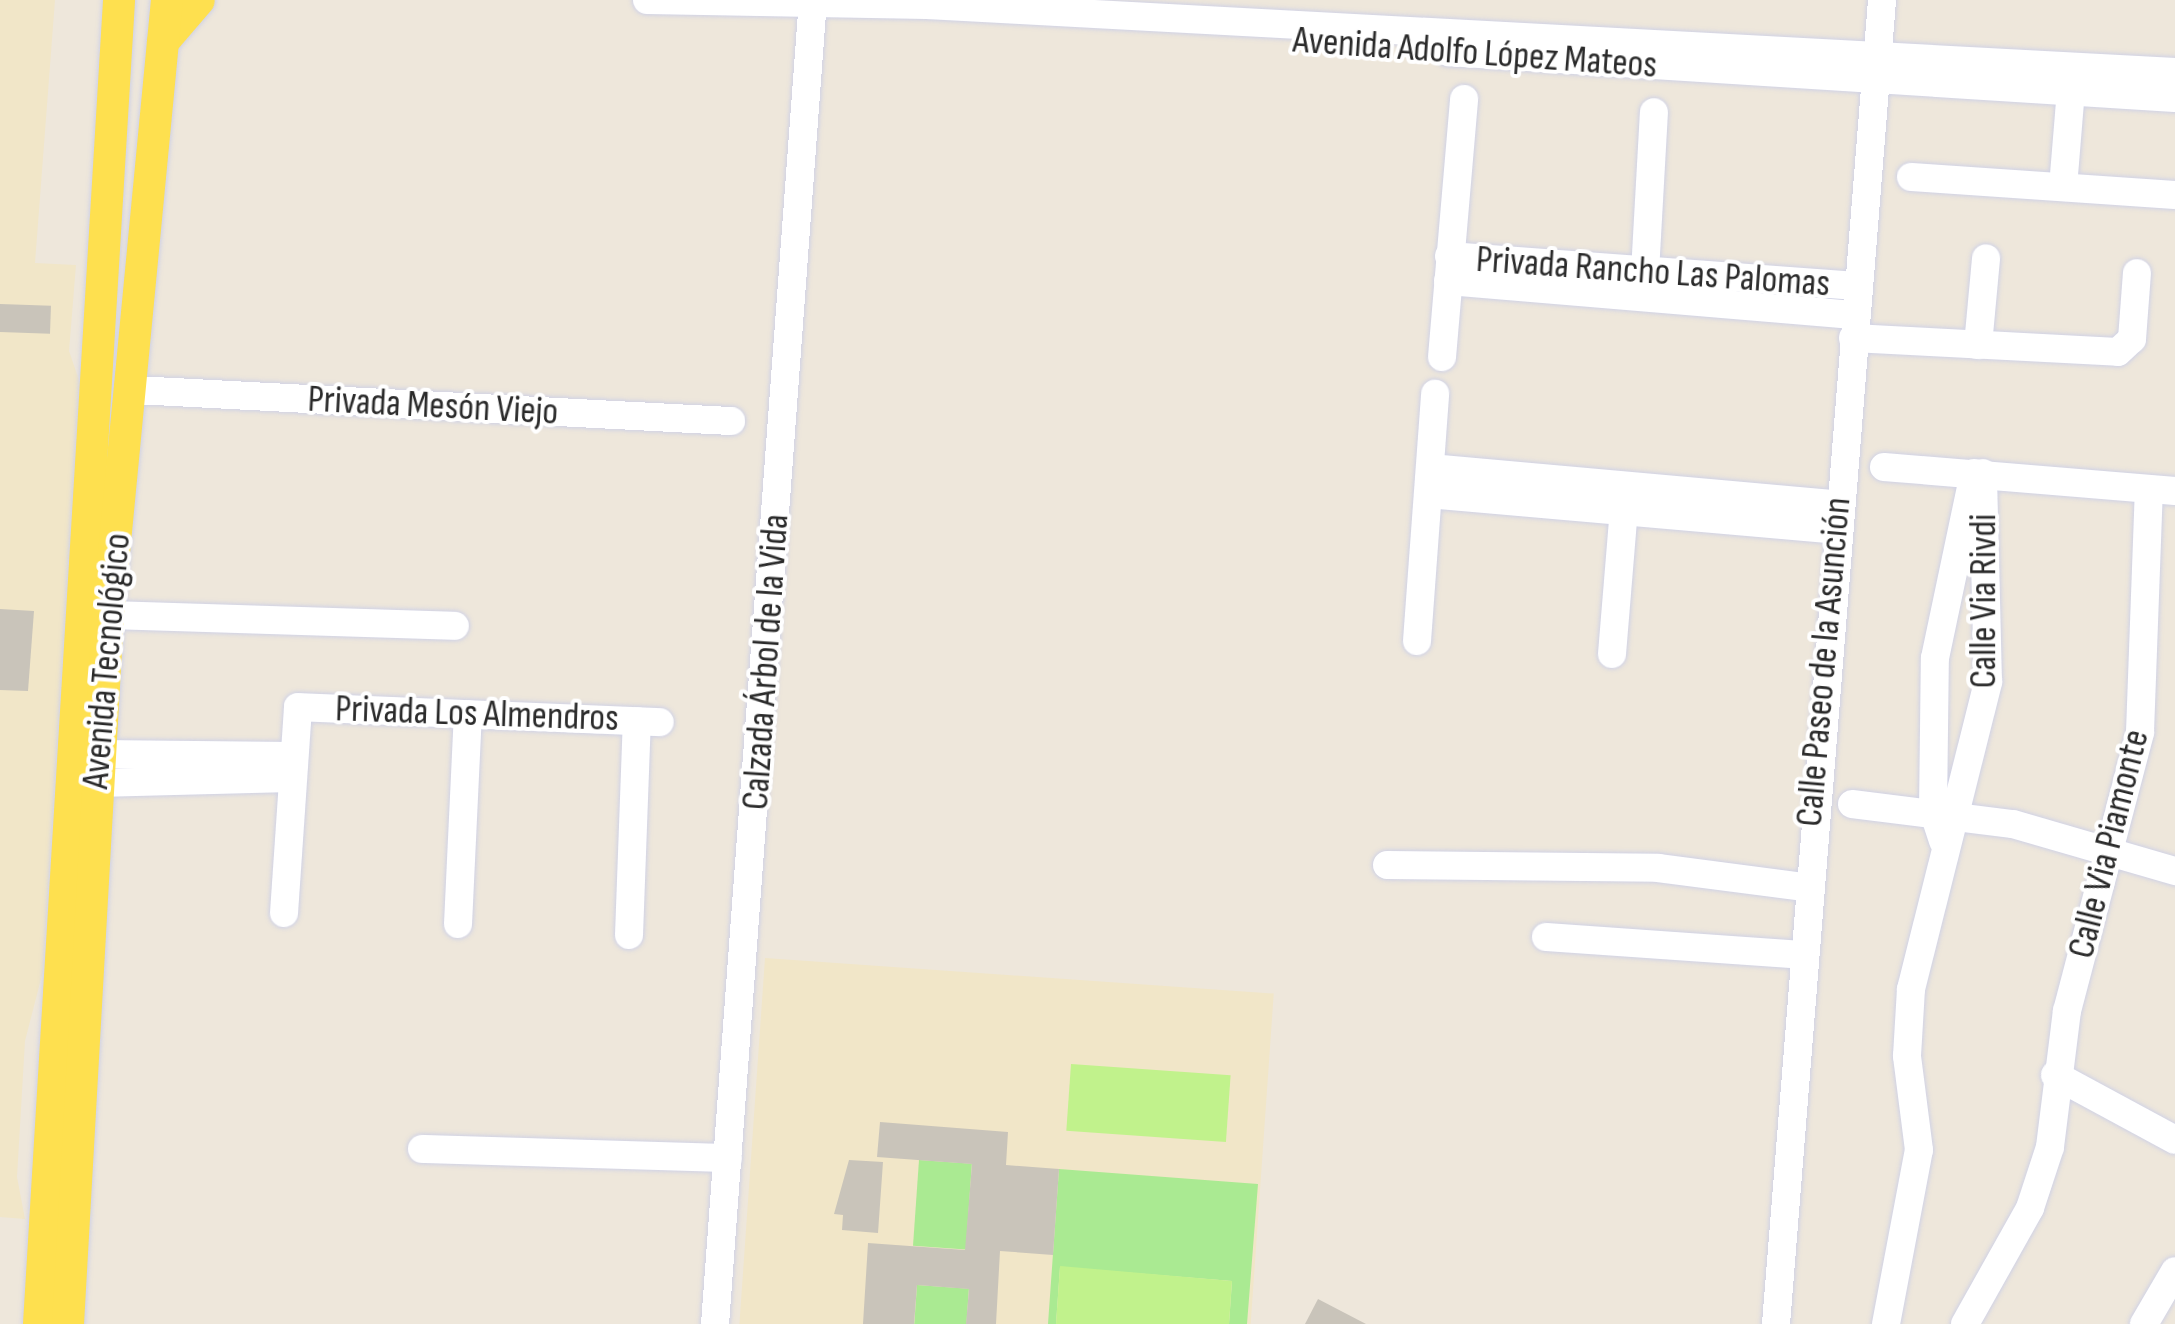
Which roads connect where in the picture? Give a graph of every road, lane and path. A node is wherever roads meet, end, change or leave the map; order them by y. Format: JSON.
{"nodes":[{"id":1,"x":119,"y":0,"type":"edge"},
{"id":2,"x":167,"y":0,"type":"edge"},
{"id":3,"x":198,"y":0,"type":"edge"},
{"id":4,"x":647,"y":0,"type":"edge"},
{"id":5,"x":1882,"y":0,"type":"edge"},
{"id":6,"x":813,"y":4,"type":"edge"},
{"id":7,"x":163,"y":42,"type":"junction"},
{"id":8,"x":1876,"y":67,"type":"junction"},
{"id":9,"x":2175,"y":72,"type":"edge"},
{"id":10,"x":2072,"y":78,"type":"junction"},
{"id":11,"x":2175,"y":98,"type":"edge"},
{"id":12,"x":1464,"y":99,"type":"dead end"},
{"id":13,"x":1654,"y":112,"type":"dead end"},
{"id":14,"x":1911,"y":177,"type":"dead end"},
{"id":15,"x":2063,"y":187,"type":"junction"},
{"id":16,"x":2175,"y":194,"type":"edge"},
{"id":17,"x":106,"y":236,"type":"junction"},
{"id":18,"x":150,"y":236,"type":"junction"},
{"id":19,"x":1986,"y":258,"type":"dead end"},
{"id":20,"x":1449,"y":269,"type":"junction"},
{"id":21,"x":2136,"y":273,"type":"dead end"},
{"id":22,"x":1644,"y":283,"type":"junction"},
{"id":23,"x":1855,"y":313,"type":"junction"},
{"id":24,"x":1978,"y":345,"type":"junction"},
{"id":25,"x":1442,"y":357,"type":"dead end"},
{"id":26,"x":135,"y":390,"type":"junction"},
{"id":27,"x":1435,"y":394,"type":"dead end"},
{"id":28,"x":731,"y":422,"type":"dead end"},
{"id":29,"x":1884,"y":467,"type":"dead end"},
{"id":30,"x":1979,"y":473,"type":"junction"},
{"id":31,"x":1429,"y":481,"type":"junction"},
{"id":32,"x":2162,"y":491,"type":"edge"},
{"id":33,"x":1625,"y":498,"type":"junction"},
{"id":34,"x":1837,"y":517,"type":"junction"},
{"id":35,"x":108,"y":615,"type":"junction"},
{"id":36,"x":455,"y":626,"type":"dead end"},
{"id":37,"x":1417,"y":641,"type":"dead end"},
{"id":38,"x":1612,"y":654,"type":"dead end"},
{"id":39,"x":468,"y":714,"type":"junction"},
{"id":40,"x":291,"y":767,"type":"junction"},
{"id":41,"x":112,"y":768,"type":"junction"},
{"id":42,"x":1852,"y":804,"type":"dead end"},
{"id":43,"x":1946,"y":813,"type":"junction"},
{"id":44,"x":2113,"y":849,"type":"junction"},
{"id":45,"x":1387,"y":865,"type":"dead end"},
{"id":46,"x":2175,"y":871,"type":"edge"},
{"id":47,"x":1805,"y":887,"type":"junction"},
{"id":48,"x":284,"y":914,"type":"dead end"},
{"id":49,"x":458,"y":924,"type":"dead end"},
{"id":50,"x":629,"y":936,"type":"dead end"},
{"id":51,"x":1546,"y":937,"type":"dead end"},
{"id":52,"x":1802,"y":954,"type":"junction"},
{"id":53,"x":2055,"y":1075,"type":"junction"},
{"id":54,"x":2175,"y":1140,"type":"edge"},
{"id":55,"x":422,"y":1149,"type":"dead end"},
{"id":56,"x":728,"y":1158,"type":"junction"},
{"id":57,"x":2175,"y":1271,"type":"edge"},
{"id":58,"x":39,"y":1324,"type":"edge"},
{"id":59,"x":68,"y":1324,"type":"edge"},
{"id":60,"x":715,"y":1324,"type":"edge"},
{"id":61,"x":1776,"y":1324,"type":"edge"},
{"id":62,"x":1886,"y":1324,"type":"edge"},
{"id":63,"x":1965,"y":1324,"type":"edge"},
{"id":64,"x":2144,"y":1324,"type":"edge"}],
"edges":[{"from":1,"to":17,"type":"main road","name":"Avenida Tecnológico"},
{"from":2,"to":7,"type":"main road","name":"Avenida Tecnológico"},
{"from":3,"to":7,"type":"main road"},
{"from":4,"to":6,"type":"street","name":"Avenida Adolfo López Mateos"},
{"from":5,"to":8,"type":"street","name":"Calle Paseo de la Asunción"},
{"from":6,"to":8,"type":"street","name":"Avenida Adolfo López Mateos"},
{"from":6,"to":56,"type":"street","name":"Calzada Árbol de la Vida"},
{"from":7,"to":18,"type":"main road","name":"Avenida Tecnológico"},
{"from":8,"to":10,"type":"street","name":"Avenida Adolfo López Mateos"},
{"from":8,"to":23,"type":"street","name":"Calle Paseo de la Asunción"},
{"from":9,"to":10,"type":"street","name":"Avenida Adolfo López Mateos"},
{"from":10,"to":11,"type":"street","name":"Avenida Adolfo López Mateos"},
{"from":10,"to":15,"type":"street"},
{"from":12,"to":20,"type":"street"},
{"from":13,"to":22,"type":"street"},
{"from":14,"to":15,"type":"street"},
{"from":15,"to":16,"type":"street"},
{"from":17,"to":18,"type":"main road"},
{"from":17,"to":58,"type":"main road","name":"Avenida Tecnológico"},
{"from":18,"to":26,"type":"main road","name":"Avenida Tecnológico"},
{"from":19,"to":24,"type":"street"},
{"from":20,"to":22,"type":"street","name":"Privada Rancho Las Palomas"},
{"from":20,"to":25,"type":"street"},
{"from":21,"to":24,"type":"street","name":"Privada Rancho Las Palomas"},
{"from":22,"to":23,"type":"street","name":"Privada Rancho Las Palomas"},
{"from":23,"to":24,"type":"street","name":"Privada Rancho Las Palomas"},
{"from":23,"to":34,"type":"street","name":"Calle Paseo de la Asunción"},
{"from":26,"to":28,"type":"street","name":"Privada Mesón Viejo"},
{"from":26,"to":35,"type":"main road","name":"Avenida Tecnológico"},
{"from":27,"to":31,"type":"street"},
{"from":29,"to":30,"type":"street"},
{"from":30,"to":32,"type":"street"},
{"from":30,"to":43,"type":"street","name":"Calle Via Rivdi"},
{"from":30,"to":43,"type":"street","name":"Calle Via Rivdi"},
{"from":31,"to":33,"type":"street"},
{"from":31,"to":37,"type":"street"},
{"from":32,"to":44,"type":"street","name":"Calle Via Piamonte"},
{"from":33,"to":34,"type":"street"},
{"from":33,"to":38,"type":"street"},
{"from":34,"to":47,"type":"street","name":"Calle Paseo de la Asunción"},
{"from":35,"to":36,"type":"street"},
{"from":35,"to":41,"type":"main road","name":"Avenida Tecnológico"},
{"from":39,"to":40,"type":"street","name":"Privada Los Almendros"},
{"from":39,"to":49,"type":"street"},
{"from":39,"to":50,"type":"street","name":"Privada Los Almendros"},
{"from":40,"to":41,"type":"street","name":"Privada Los Almendros"},
{"from":40,"to":48,"type":"street"},
{"from":41,"to":59,"type":"main road","name":"Avenida Tecnológico"},
{"from":42,"to":43,"type":"street"},
{"from":43,"to":44,"type":"street"},
{"from":43,"to":62,"type":"street","name":"Calle Via Rivdi"},
{"from":44,"to":46,"type":"street"},
{"from":44,"to":53,"type":"street","name":"Calle Via Piamonte"},
{"from":45,"to":47,"type":"street"},
{"from":47,"to":52,"type":"street","name":"Calle Paseo de la Asunción"},
{"from":51,"to":52,"type":"street"},
{"from":52,"to":61,"type":"street","name":"Calle Paseo de la Asunción"},
{"from":53,"to":54,"type":"street"},
{"from":53,"to":63,"type":"street","name":"Calle Via Piamonte"},
{"from":55,"to":56,"type":"street"},
{"from":56,"to":60,"type":"street","name":"Calzada Árbol de la Vida"},
{"from":57,"to":64,"type":"street"}]}
